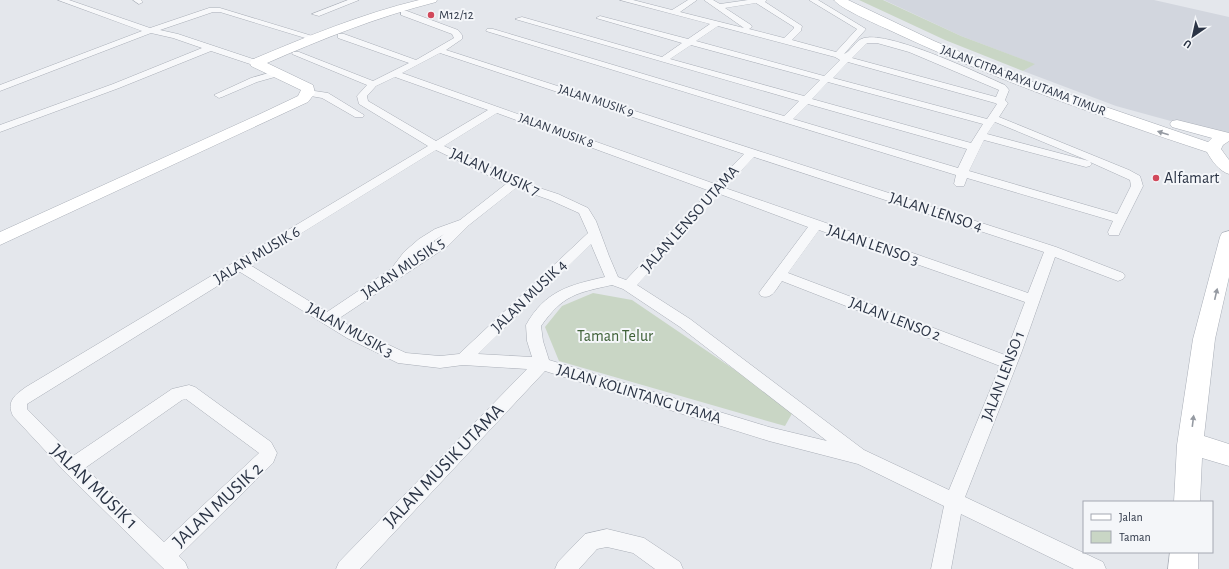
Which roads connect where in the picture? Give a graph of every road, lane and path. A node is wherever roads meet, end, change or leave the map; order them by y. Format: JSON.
{"nodes":[{"id":1,"x":62,"y":0,"type":"edge"},
{"id":2,"x":354,"y":0,"type":"edge"},
{"id":3,"x":432,"y":0,"type":"edge"},
{"id":4,"x":624,"y":0,"type":"edge"},
{"id":5,"x":693,"y":0,"type":"edge"},
{"id":6,"x":708,"y":0,"type":"edge"},
{"id":7,"x":760,"y":0,"type":"edge"},
{"id":8,"x":813,"y":0,"type":"edge"},
{"id":9,"x":839,"y":0,"type":"edge"},
{"id":10,"x":859,"y":0,"type":"edge"},
{"id":11,"x":718,"y":7,"type":"junction"},
{"id":12,"x":674,"y":12,"type":"junction"},
{"id":13,"x":404,"y":13,"type":"dead end"},
{"id":14,"x":316,"y":14,"type":"dead end"},
{"id":15,"x":600,"y":18,"type":"dead end"},
{"id":16,"x":519,"y":19,"type":"dead end"},
{"id":17,"x":717,"y":23,"type":"junction"},
{"id":18,"x":151,"y":31,"type":"junction"},
{"id":19,"x":490,"y":31,"type":"dead end"},
{"id":20,"x":756,"y":33,"type":"junction"},
{"id":21,"x":342,"y":36,"type":"dead end"},
{"id":22,"x":315,"y":38,"type":"junction"},
{"id":23,"x":916,"y":38,"type":"junction"},
{"id":24,"x":786,"y":40,"type":"junction"},
{"id":25,"x":689,"y":42,"type":"junction"},
{"id":26,"x":893,"y":44,"type":"junction"},
{"id":27,"x":210,"y":48,"type":"junction"},
{"id":28,"x":441,"y":50,"type":"junction"},
{"id":29,"x":296,"y":54,"type":"dead end"},
{"id":30,"x":646,"y":55,"type":"junction"},
{"id":31,"x":842,"y":57,"type":"junction"},
{"id":32,"x":663,"y":60,"type":"junction"},
{"id":33,"x":256,"y":63,"type":"junction"},
{"id":34,"x":417,"y":63,"type":"junction"},
{"id":35,"x":688,"y":66,"type":"junction"},
{"id":36,"x":624,"y":71,"type":"junction"},
{"id":37,"x":279,"y":73,"type":"junction"},
{"id":38,"x":395,"y":74,"type":"junction"},
{"id":39,"x":826,"y":80,"type":"junction"},
{"id":40,"x":664,"y":83,"type":"junction"},
{"id":41,"x":373,"y":84,"type":"junction"},
{"id":42,"x":0,"y":88,"type":"edge"},
{"id":43,"x":308,"y":93,"type":"junction"},
{"id":44,"x":219,"y":95,"type":"dead end"},
{"id":45,"x":806,"y":100,"type":"junction"},
{"id":46,"x":1000,"y":101,"type":"junction"},
{"id":47,"x":496,"y":109,"type":"junction"},
{"id":48,"x":359,"y":115,"type":"dead end"},
{"id":49,"x":787,"y":119,"type":"junction"},
{"id":50,"x":991,"y":121,"type":"junction"},
{"id":51,"x":0,"y":129,"type":"edge"},
{"id":52,"x":1187,"y":133,"type":"junction"},
{"id":53,"x":982,"y":136,"type":"junction"},
{"id":54,"x":1228,"y":137,"type":"edge"},
{"id":55,"x":436,"y":146,"type":"junction"},
{"id":56,"x":974,"y":148,"type":"junction"},
{"id":57,"x":1213,"y":149,"type":"junction"},
{"id":58,"x":752,"y":152,"type":"junction"},
{"id":59,"x":1229,"y":169,"type":"edge"},
{"id":60,"x":962,"y":173,"type":"junction"},
{"id":61,"x":1136,"y":178,"type":"junction"},
{"id":62,"x":514,"y":183,"type":"junction"},
{"id":63,"x":960,"y":184,"type":"dead end"},
{"id":64,"x":716,"y":190,"type":"junction"},
{"id":65,"x":1121,"y":218,"type":"junction"},
{"id":66,"x":816,"y":225,"type":"junction"},
{"id":67,"x":1114,"y":232,"type":"dead end"},
{"id":68,"x":594,"y":234,"type":"junction"},
{"id":69,"x":1229,"y":237,"type":"edge"},
{"id":70,"x":0,"y":239,"type":"edge"},
{"id":71,"x":1050,"y":250,"type":"junction"},
{"id":72,"x":239,"y":265,"type":"junction"},
{"id":73,"x":781,"y":275,"type":"junction"},
{"id":74,"x":1118,"y":276,"type":"dead end"},
{"id":75,"x":613,"y":280,"type":"junction"},
{"id":76,"x":628,"y":286,"type":"junction"},
{"id":77,"x":766,"y":293,"type":"dead end"},
{"id":78,"x":1031,"y":300,"type":"junction"},
{"id":79,"x":327,"y":319,"type":"junction"},
{"id":80,"x":463,"y":359,"type":"junction"},
{"id":81,"x":1009,"y":363,"type":"junction"},
{"id":82,"x":542,"y":364,"type":"junction"},
{"id":83,"x":19,"y":401,"type":"joint"},
{"id":84,"x":1190,"y":445,"type":"junction"},
{"id":85,"x":1229,"y":455,"type":"edge"},
{"id":86,"x":861,"y":457,"type":"junction"},
{"id":87,"x":72,"y":468,"type":"junction"},
{"id":88,"x":1187,"y":501,"type":"edge"},
{"id":89,"x":954,"y":502,"type":"junction"},
{"id":90,"x":1184,"y":553,"type":"edge"},
{"id":91,"x":164,"y":555,"type":"junction"},
{"id":92,"x":178,"y":569,"type":"edge"},
{"id":93,"x":346,"y":569,"type":"edge"},
{"id":94,"x":565,"y":569,"type":"edge"},
{"id":95,"x":673,"y":569,"type":"edge"},
{"id":96,"x":941,"y":569,"type":"edge"},
{"id":97,"x":1096,"y":569,"type":"edge"},
{"id":98,"x":1183,"y":569,"type":"edge"}],
"edges":[{"from":1,"to":18,"type":"street"},
{"from":2,"to":14,"type":"street"},
{"from":3,"to":22,"type":"main road"},
{"from":4,"to":12,"type":"street"},
{"from":5,"to":12,"type":"street"},
{"from":6,"to":11,"type":"street"},
{"from":7,"to":11,"type":"street"},
{"from":7,"to":24,"type":"street"},
{"from":8,"to":31,"type":"street"},
{"from":9,"to":23,"type":"main road","name":"JALAN CITRA RAYA UTAMA TIMUR"},
{"from":10,"to":52,"type":"main road","name":"JALAN CITRA RAYA UTAMA TIMUR"},
{"from":11,"to":20,"type":"street"},
{"from":12,"to":17,"type":"street"},
{"from":13,"to":28,"type":"street"},
{"from":15,"to":25,"type":"street"},
{"from":16,"to":30,"type":"street"},
{"from":17,"to":20,"type":"street"},
{"from":17,"to":25,"type":"street"},
{"from":18,"to":22,"type":"street"},
{"from":18,"to":27,"type":"street"},
{"from":18,"to":42,"type":"street"},
{"from":19,"to":36,"type":"street"},
{"from":20,"to":24,"type":"street"},
{"from":21,"to":34,"type":"street"},
{"from":22,"to":33,"type":"main road"},
{"from":23,"to":26,"type":"street"},
{"from":52,"to":23,"type":"main road","name":"JALAN CITRA RAYA UTAMA TIMUR","one_way":true},
{"from":24,"to":31,"type":"street"},
{"from":25,"to":32,"type":"street"},
{"from":25,"to":39,"type":"street"},
{"from":26,"to":31,"type":"street"},
{"from":26,"to":46,"type":"street"},
{"from":27,"to":33,"type":"street"},
{"from":27,"to":51,"type":"street"},
{"from":28,"to":34,"type":"street"},
{"from":28,"to":58,"type":"street","name":"JALAN MUSIK 9"},
{"from":29,"to":41,"type":"street"},
{"from":30,"to":32,"type":"street"},
{"from":30,"to":36,"type":"street"},
{"from":31,"to":39,"type":"street"},
{"from":31,"to":46,"type":"street"},
{"from":32,"to":35,"type":"street"},
{"from":33,"to":37,"type":"main road"},
{"from":34,"to":38,"type":"street"},
{"from":35,"to":40,"type":"street"},
{"from":35,"to":45,"type":"street"},
{"from":36,"to":40,"type":"street"},
{"from":37,"to":43,"type":"main road"},
{"from":37,"to":44,"type":"street"},
{"from":38,"to":41,"type":"street"},
{"from":38,"to":47,"type":"street","name":"JALAN MUSIK 8"},
{"from":39,"to":45,"type":"street"},
{"from":39,"to":50,"type":"street"},
{"from":40,"to":49,"type":"street"},
{"from":41,"to":55,"type":"street","name":"JALAN MUSIK 7"},
{"from":43,"to":48,"type":"street"},
{"from":43,"to":70,"type":"main road"},
{"from":45,"to":49,"type":"street"},
{"from":45,"to":56,"type":"street"},
{"from":46,"to":50,"type":"street"},
{"from":47,"to":55,"type":"street","name":"JALAN MUSIK 6"},
{"from":47,"to":64,"type":"street","name":"JALAN MUSIK 8"},
{"from":49,"to":60,"type":"street"},
{"from":50,"to":53,"type":"street"},
{"from":50,"to":61,"type":"street"},
{"from":52,"to":54,"type":"main road","name":"JALAN CITRA RAYA UTAMA TIMUR"},
{"from":52,"to":57,"type":"main road","name":"JALAN CITRA RAYA UTAMA TIMUR"},
{"from":53,"to":56,"type":"street"},
{"from":53,"to":61,"type":"street"},
{"from":54,"to":57,"type":"main road"},
{"from":55,"to":62,"type":"street","name":"JALAN MUSIK 7"},
{"from":55,"to":72,"type":"street","name":"JALAN MUSIK 6"},
{"from":56,"to":60,"type":"street"},
{"from":57,"to":59,"type":"main road"},
{"from":58,"to":64,"type":"street","name":"JALAN LENSO UTAMA"},
{"from":58,"to":71,"type":"street","name":"JALAN LENSO 4"},
{"from":60,"to":63,"type":"street"},
{"from":60,"to":65,"type":"street"},
{"from":61,"to":65,"type":"street"},
{"from":62,"to":68,"type":"street","name":"JALAN MUSIK 7"},
{"from":62,"to":79,"type":"street","name":"JALAN MUSIK 5"},
{"from":64,"to":66,"type":"street","name":"JALAN LENSO 3"},
{"from":64,"to":76,"type":"street","name":"JALAN LENSO UTAMA"},
{"from":65,"to":67,"type":"street"},
{"from":66,"to":73,"type":"street"},
{"from":66,"to":78,"type":"street","name":"JALAN LENSO 3"},
{"from":68,"to":75,"type":"street","name":"JALAN MUSIK 7"},
{"from":68,"to":80,"type":"street","name":"JALAN MUSIK 4"},
{"from":84,"to":69,"type":"main road","one_way":true},
{"from":71,"to":74,"type":"street","name":"JALAN LENSO 4"},
{"from":71,"to":78,"type":"street","name":"JALAN LENSO 1"},
{"from":72,"to":79,"type":"street","name":"JALAN MUSIK 3"},
{"from":72,"to":83,"type":"street","name":"JALAN MUSIK 6"},
{"from":73,"to":77,"type":"street"},
{"from":73,"to":81,"type":"street","name":"JALAN LENSO 2"},
{"from":75,"to":76,"type":"street","name":"JALAN KOLINTANG UTAMA"},
{"from":75,"to":82,"type":"street","name":"JALAN KOLINTANG UTAMA"},
{"from":76,"to":86,"type":"street","name":"JALAN KOLINTANG UTAMA"},
{"from":78,"to":81,"type":"street","name":"JALAN LENSO 1"},
{"from":79,"to":80,"type":"street","name":"JALAN MUSIK 3"},
{"from":80,"to":82,"type":"street","name":"JALAN MUSIK 3"},
{"from":81,"to":89,"type":"street","name":"JALAN LENSO 1"},
{"from":82,"to":86,"type":"street","name":"JALAN KOLINTANG UTAMA"},
{"from":82,"to":93,"type":"street","name":"JALAN MUSIK UTAMA"},
{"from":83,"to":87,"type":"street","name":"JALAN MUSIK 1"},
{"from":84,"to":85,"type":"main road"},
{"from":84,"to":88,"type":"main road"},
{"from":86,"to":89,"type":"street","name":"JALAN KOLINTANG UTAMA"},
{"from":87,"to":91,"type":"street","name":"JALAN MUSIK 1"},
{"from":87,"to":91,"type":"street","name":"JALAN MUSIK 2"},
{"from":89,"to":96,"type":"street","name":"JALAN LENSO 1"},
{"from":89,"to":97,"type":"street","name":"JALAN KOLINTANG UTAMA"},
{"from":90,"to":98,"type":"main road"},
{"from":91,"to":92,"type":"street","name":"JALAN MUSIK 1"},
{"from":94,"to":95,"type":"street"}]}
